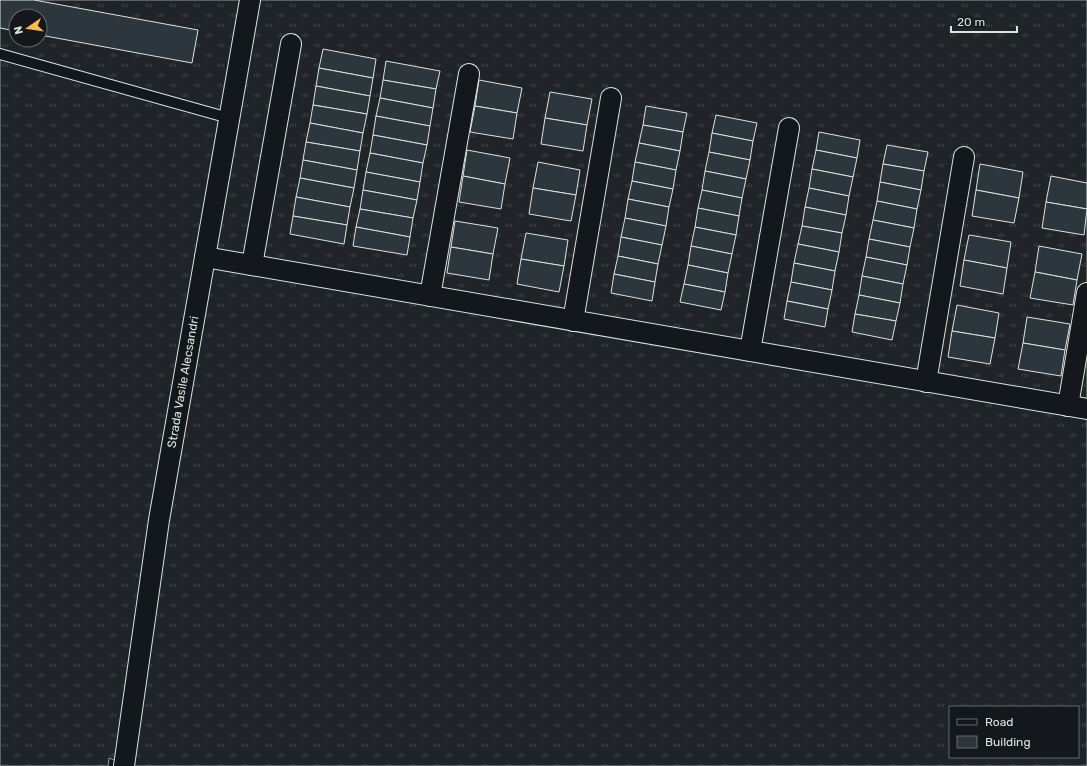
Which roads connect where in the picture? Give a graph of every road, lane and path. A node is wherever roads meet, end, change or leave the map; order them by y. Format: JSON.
{"nodes":[{"id":1,"x":250,"y":0,"type":"edge"},
{"id":2,"x":291,"y":44,"type":"dead end"},
{"id":3,"x":0,"y":54,"type":"edge"},
{"id":4,"x":469,"y":74,"type":"dead end"},
{"id":5,"x":612,"y":98,"type":"dead end"},
{"id":6,"x":229,"y":118,"type":"junction"},
{"id":7,"x":789,"y":128,"type":"dead end"},
{"id":8,"x":964,"y":157,"type":"dead end"},
{"id":9,"x":205,"y":257,"type":"junction"},
{"id":10,"x":252,"y":265,"type":"junction"},
{"id":11,"x":1087,"y":293,"type":"edge"},
{"id":12,"x":430,"y":296,"type":"junction"},
{"id":13,"x":573,"y":321,"type":"junction"},
{"id":14,"x":750,"y":351,"type":"junction"},
{"id":15,"x":926,"y":382,"type":"junction"},
{"id":16,"x":1077,"y":408,"type":"edge"},
{"id":17,"x":124,"y":766,"type":"edge"}],
"edges":[{"from":1,"to":6,"type":"street","name":"Strada Vasile Alecsandri"},
{"from":2,"to":10,"type":"street"},
{"from":3,"to":6,"type":"lane"},
{"from":4,"to":12,"type":"street"},
{"from":5,"to":13,"type":"street"},
{"from":6,"to":9,"type":"street","name":"Strada Vasile Alecsandri"},
{"from":7,"to":14,"type":"street"},
{"from":8,"to":15,"type":"street"},
{"from":9,"to":10,"type":"street"},
{"from":9,"to":17,"type":"street","name":"Strada Vasile Alecsandri"},
{"from":10,"to":12,"type":"street"},
{"from":11,"to":16,"type":"street"},
{"from":12,"to":13,"type":"street"},
{"from":13,"to":14,"type":"street"},
{"from":14,"to":15,"type":"street"},
{"from":15,"to":16,"type":"street"}]}
